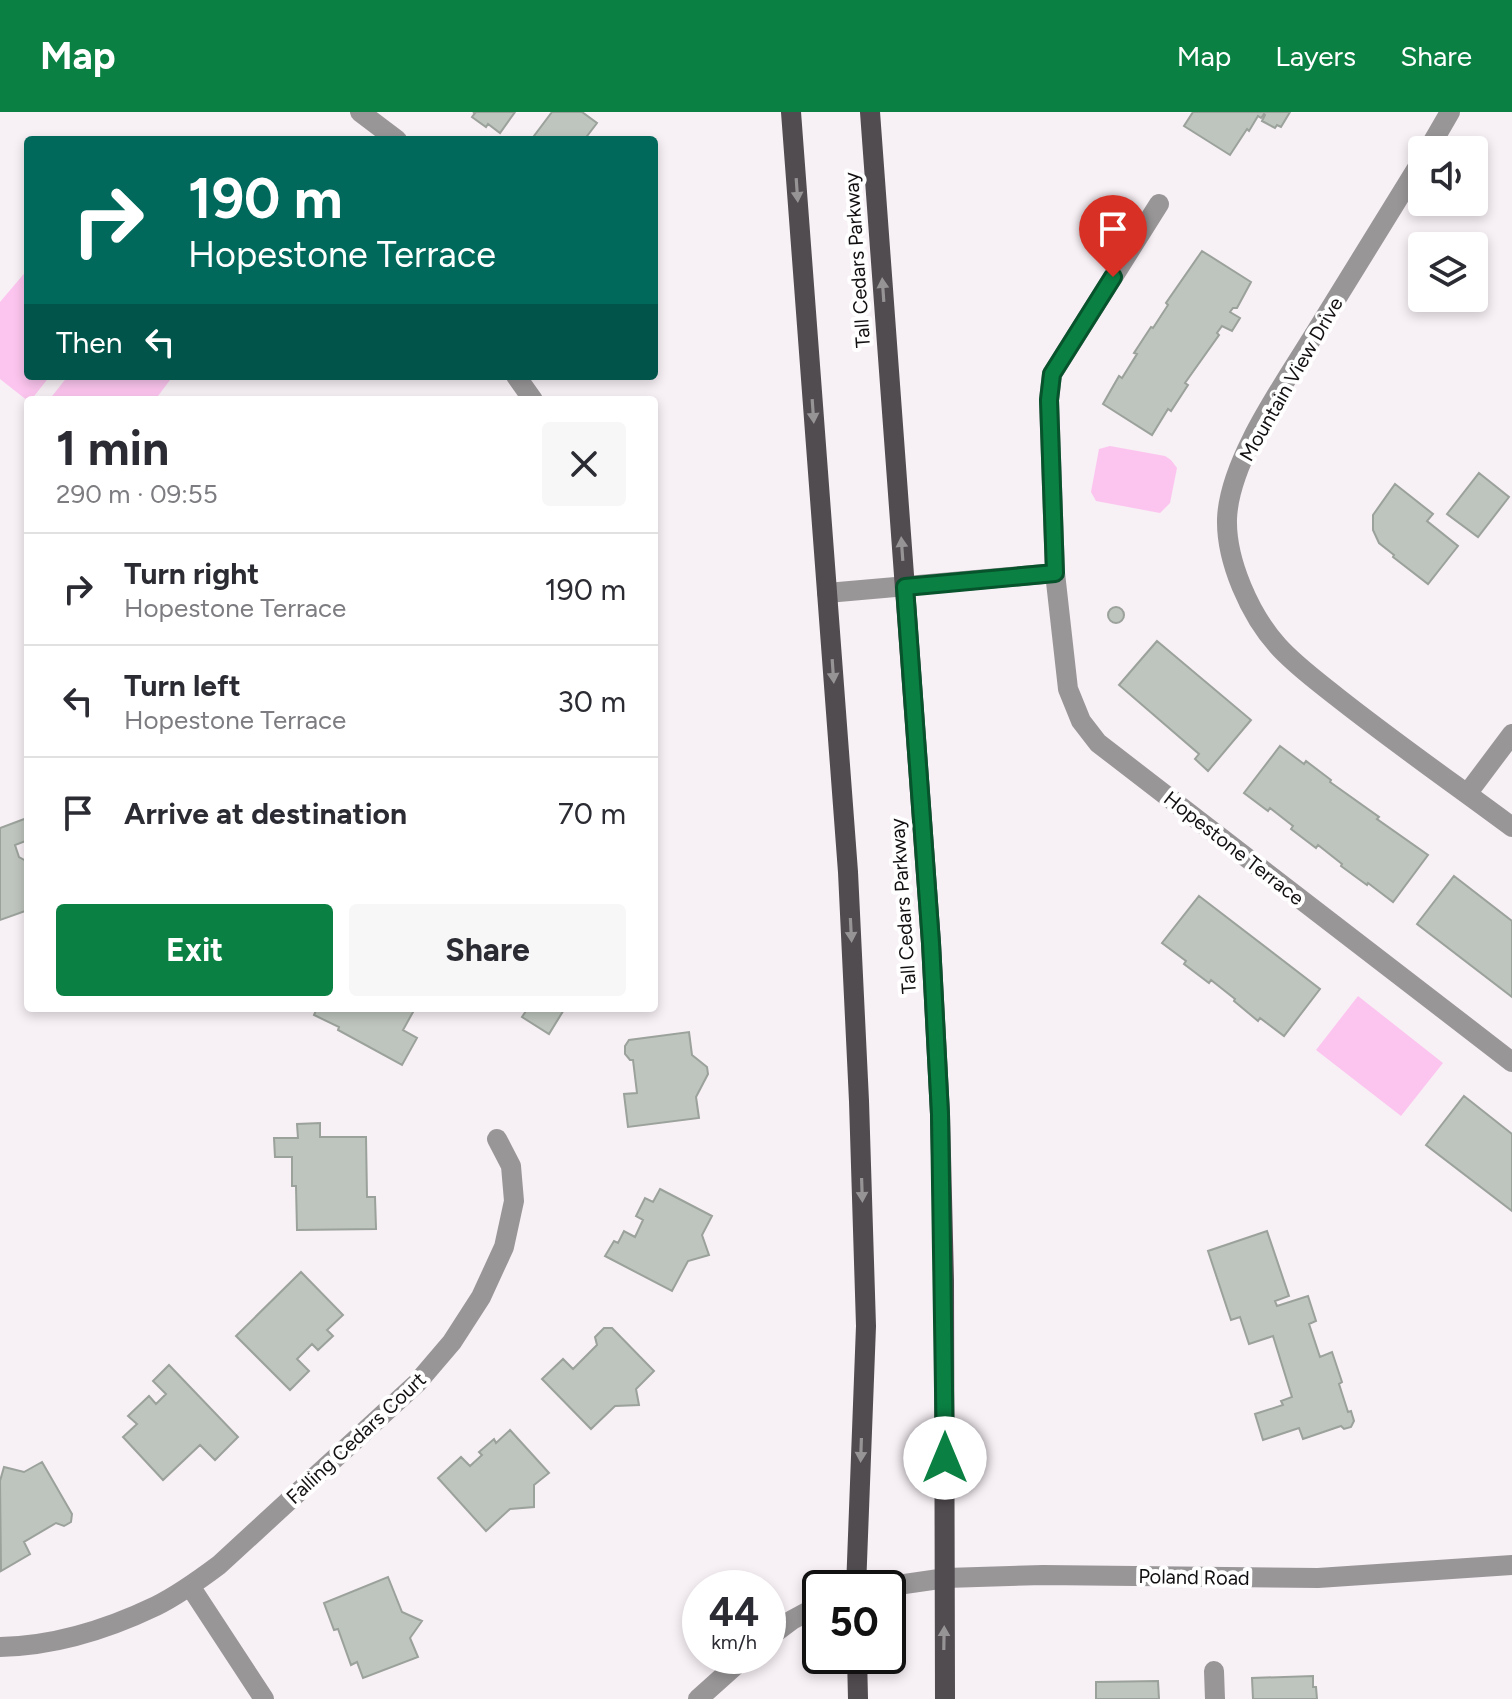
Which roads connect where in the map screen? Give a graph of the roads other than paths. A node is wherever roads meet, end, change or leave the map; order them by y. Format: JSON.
{"nodes":[{"id":1,"x":360,"y":112,"type":"edge"},
{"id":2,"x":791,"y":112,"type":"edge"},
{"id":3,"x":870,"y":112,"type":"edge"},
{"id":4,"x":1450,"y":112,"type":"edge"},
{"id":5,"x":392,"y":136,"type":"edge"},
{"id":6,"x":1436,"y":136,"type":"edge"},
{"id":7,"x":1408,"y":183,"type":"edge"},
{"id":8,"x":1159,"y":204,"type":"dead end"},
{"id":9,"x":1055,"y":573,"type":"junction"},
{"id":10,"x":905,"y":587,"type":"junction"},
{"id":11,"x":827,"y":593,"type":"junction"},
{"id":12,"x":1512,"y":734,"type":"edge"},
{"id":13,"x":1467,"y":794,"type":"junction"},
{"id":14,"x":1512,"y":827,"type":"edge"},
{"id":15,"x":1512,"y":1062,"type":"edge"},
{"id":16,"x":497,"y":1139,"type":"dead end"},
{"id":17,"x":1512,"y":1565,"type":"edge"},
{"id":18,"x":857,"y":1570,"type":"edge"},
{"id":19,"x":946,"y":1578,"type":"junction"},
{"id":20,"x":906,"y":1584,"type":"edge"},
{"id":21,"x":190,"y":1586,"type":"junction"},
{"id":22,"x":0,"y":1647,"type":"edge"},
{"id":23,"x":1214,"y":1671,"type":"dead end"},
{"id":24,"x":726,"y":1674,"type":"edge"},
{"id":25,"x":857,"y":1674,"type":"edge"},
{"id":26,"x":264,"y":1699,"type":"edge"},
{"id":27,"x":698,"y":1699,"type":"edge"},
{"id":28,"x":858,"y":1699,"type":"edge"},
{"id":29,"x":945,"y":1699,"type":"edge"},
{"id":30,"x":1215,"y":1699,"type":"edge"}],
"edges":[{"from":1,"to":5,"type":"street"},
{"from":2,"to":11,"type":"main road","one_way":true},
{"from":10,"to":3,"type":"main road","name":"Tall Cedars Parkway","one_way":true},
{"from":4,"to":6,"type":"street"},
{"from":7,"to":13,"type":"street","name":"Mountain View Drive"},
{"from":8,"to":9,"type":"street","name":"Hopestone Terrace"},
{"from":9,"to":10,"type":"street"},
{"from":9,"to":15,"type":"street","name":"Hopestone Terrace"},
{"from":10,"to":11,"type":"street"},
{"from":10,"to":19,"type":"main road","name":"Tall Cedars Parkway"},
{"from":11,"to":18,"type":"main road","one_way":true},
{"from":12,"to":13,"type":"street"},
{"from":13,"to":14,"type":"street","name":"Mountain View Drive"},
{"from":16,"to":21,"type":"street","name":"Falling Cedars Court"},
{"from":17,"to":19,"type":"street","name":"Poland Road"},
{"from":19,"to":20,"type":"street","name":"Poland Road"},
{"from":29,"to":19,"type":"main road","name":"Tall Cedars Parkway","one_way":true},
{"from":21,"to":22,"type":"street","name":"Falling Cedars Court"},
{"from":21,"to":26,"type":"street"},
{"from":23,"to":30,"type":"street"},
{"from":24,"to":27,"type":"street"},
{"from":25,"to":28,"type":"main road"}]}
